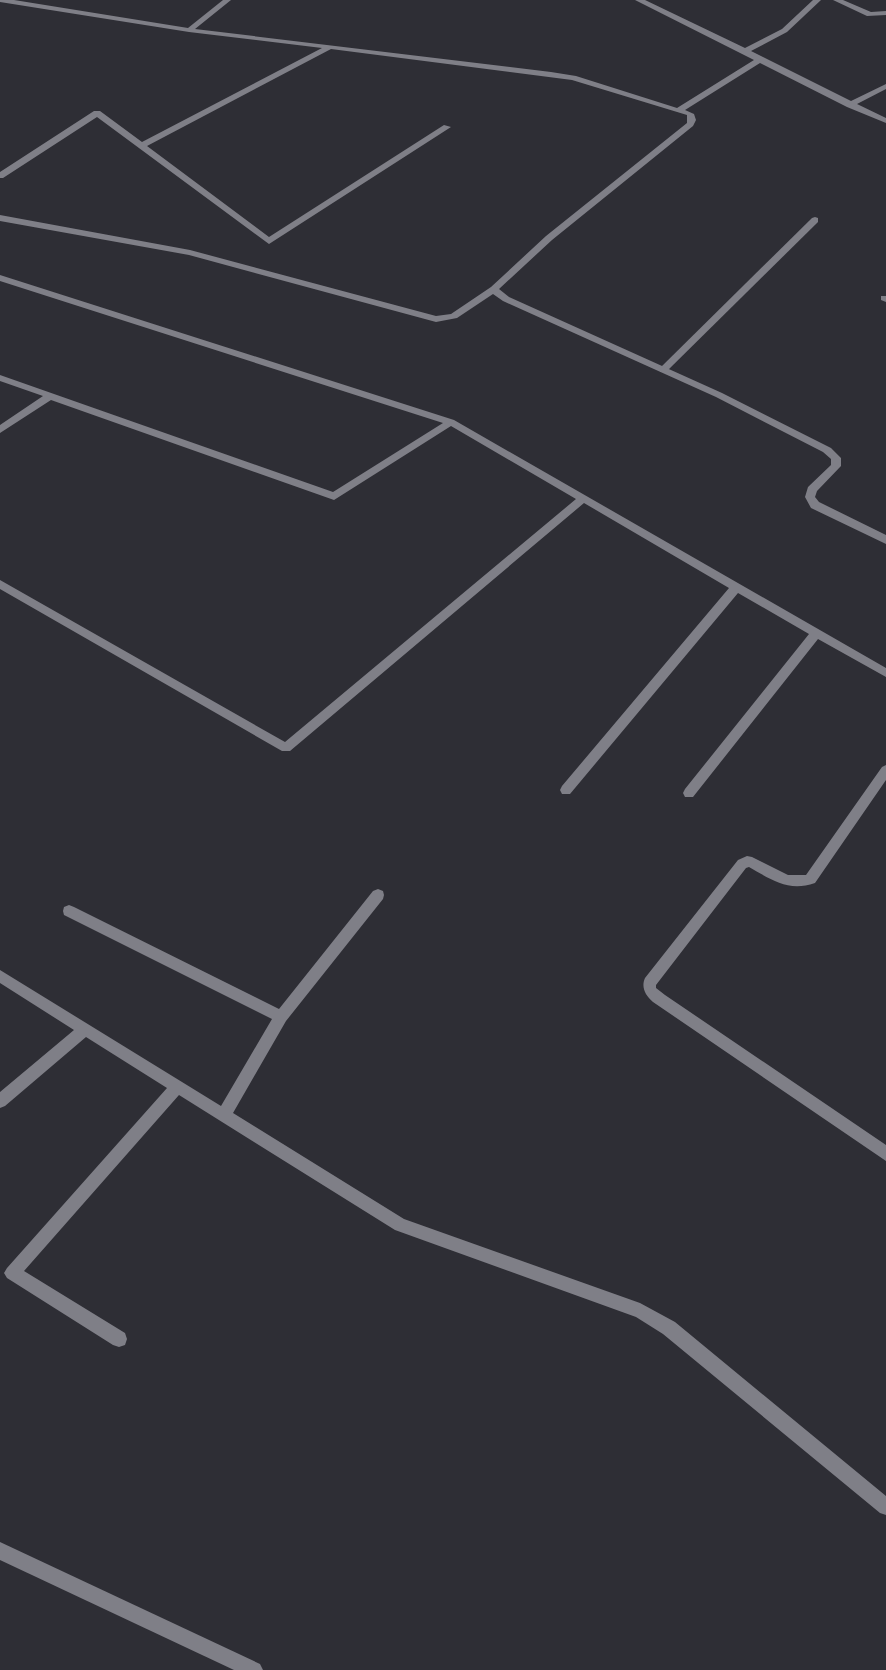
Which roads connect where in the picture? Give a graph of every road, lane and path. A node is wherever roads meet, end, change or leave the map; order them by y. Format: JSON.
{"nodes":[{"id":1,"x":0,"y":0,"type":"edge"},
{"id":2,"x":227,"y":0,"type":"edge"},
{"id":3,"x":639,"y":0,"type":"edge"},
{"id":4,"x":817,"y":0,"type":"edge"},
{"id":5,"x":837,"y":0,"type":"edge"},
{"id":6,"x":886,"y":13,"type":"edge"},
{"id":7,"x":870,"y":14,"type":"junction"},
{"id":8,"x":886,"y":21,"type":"edge"},
{"id":9,"x":189,"y":30,"type":"junction"},
{"id":10,"x":328,"y":48,"type":"junction"},
{"id":11,"x":745,"y":51,"type":"junction"},
{"id":12,"x":758,"y":60,"type":"junction"},
{"id":13,"x":886,"y":86,"type":"edge"},
{"id":14,"x":850,"y":105,"type":"junction"},
{"id":15,"x":679,"y":110,"type":"junction"},
{"id":16,"x":886,"y":122,"type":"edge"},
{"id":17,"x":446,"y":127,"type":"dead end"},
{"id":18,"x":141,"y":146,"type":"junction"},
{"id":19,"x":0,"y":176,"type":"edge"},
{"id":20,"x":0,"y":218,"type":"edge"},
{"id":21,"x":815,"y":220,"type":"dead end"},
{"id":22,"x":0,"y":278,"type":"edge"},
{"id":23,"x":494,"y":289,"type":"junction"},
{"id":24,"x":662,"y":370,"type":"junction"},
{"id":25,"x":0,"y":378,"type":"edge"},
{"id":26,"x":50,"y":396,"type":"junction"},
{"id":27,"x":451,"y":422,"type":"junction"},
{"id":28,"x":0,"y":430,"type":"edge"},
{"id":29,"x":582,"y":499,"type":"junction"},
{"id":30,"x":886,"y":540,"type":"edge"},
{"id":31,"x":0,"y":584,"type":"edge"},
{"id":32,"x":737,"y":586,"type":"junction"},
{"id":33,"x":818,"y":632,"type":"junction"},
{"id":34,"x":886,"y":673,"type":"edge"},
{"id":35,"x":886,"y":770,"type":"edge"},
{"id":36,"x":566,"y":790,"type":"dead end"},
{"id":37,"x":689,"y":793,"type":"dead end"},
{"id":38,"x":378,"y":896,"type":"dead end"},
{"id":39,"x":69,"y":911,"type":"dead end"},
{"id":40,"x":0,"y":976,"type":"edge"},
{"id":41,"x":281,"y":1016,"type":"junction"},
{"id":42,"x":86,"y":1029,"type":"junction"},
{"id":43,"x":177,"y":1087,"type":"junction"},
{"id":44,"x":0,"y":1101,"type":"edge"},
{"id":45,"x":224,"y":1115,"type":"junction"},
{"id":46,"x":886,"y":1154,"type":"edge"},
{"id":47,"x":119,"y":1339,"type":"dead end"},
{"id":48,"x":886,"y":1507,"type":"edge"},
{"id":49,"x":0,"y":1551,"type":"edge"},
{"id":50,"x":254,"y":1670,"type":"edge"}],
"edges":[{"from":1,"to":9,"type":"street"},
{"from":2,"to":9,"type":"street"},
{"from":3,"to":11,"type":"street"},
{"from":4,"to":11,"type":"street"},
{"from":5,"to":7,"type":"street"},
{"from":6,"to":7,"type":"street"},
{"from":7,"to":8,"type":"street"},
{"from":9,"to":10,"type":"street"},
{"from":10,"to":15,"type":"street"},
{"from":10,"to":18,"type":"street"},
{"from":11,"to":12,"type":"street"},
{"from":12,"to":14,"type":"street"},
{"from":12,"to":15,"type":"street"},
{"from":13,"to":14,"type":"street"},
{"from":14,"to":16,"type":"street"},
{"from":15,"to":23,"type":"street"},
{"from":17,"to":18,"type":"street"},
{"from":18,"to":19,"type":"street"},
{"from":20,"to":23,"type":"street"},
{"from":21,"to":24,"type":"street"},
{"from":22,"to":27,"type":"street"},
{"from":23,"to":24,"type":"street"},
{"from":24,"to":30,"type":"street"},
{"from":25,"to":26,"type":"street"},
{"from":26,"to":27,"type":"street"},
{"from":26,"to":28,"type":"street"},
{"from":27,"to":29,"type":"street"},
{"from":29,"to":31,"type":"street"},
{"from":29,"to":32,"type":"street"},
{"from":32,"to":33,"type":"street"},
{"from":32,"to":36,"type":"street"},
{"from":33,"to":34,"type":"street"},
{"from":33,"to":37,"type":"street"},
{"from":35,"to":46,"type":"street"},
{"from":38,"to":41,"type":"street"},
{"from":39,"to":41,"type":"street"},
{"from":40,"to":42,"type":"street"},
{"from":41,"to":45,"type":"street"},
{"from":42,"to":43,"type":"street"},
{"from":42,"to":44,"type":"street"},
{"from":43,"to":45,"type":"street"},
{"from":43,"to":47,"type":"street"},
{"from":45,"to":48,"type":"street"},
{"from":49,"to":50,"type":"street"}]}
